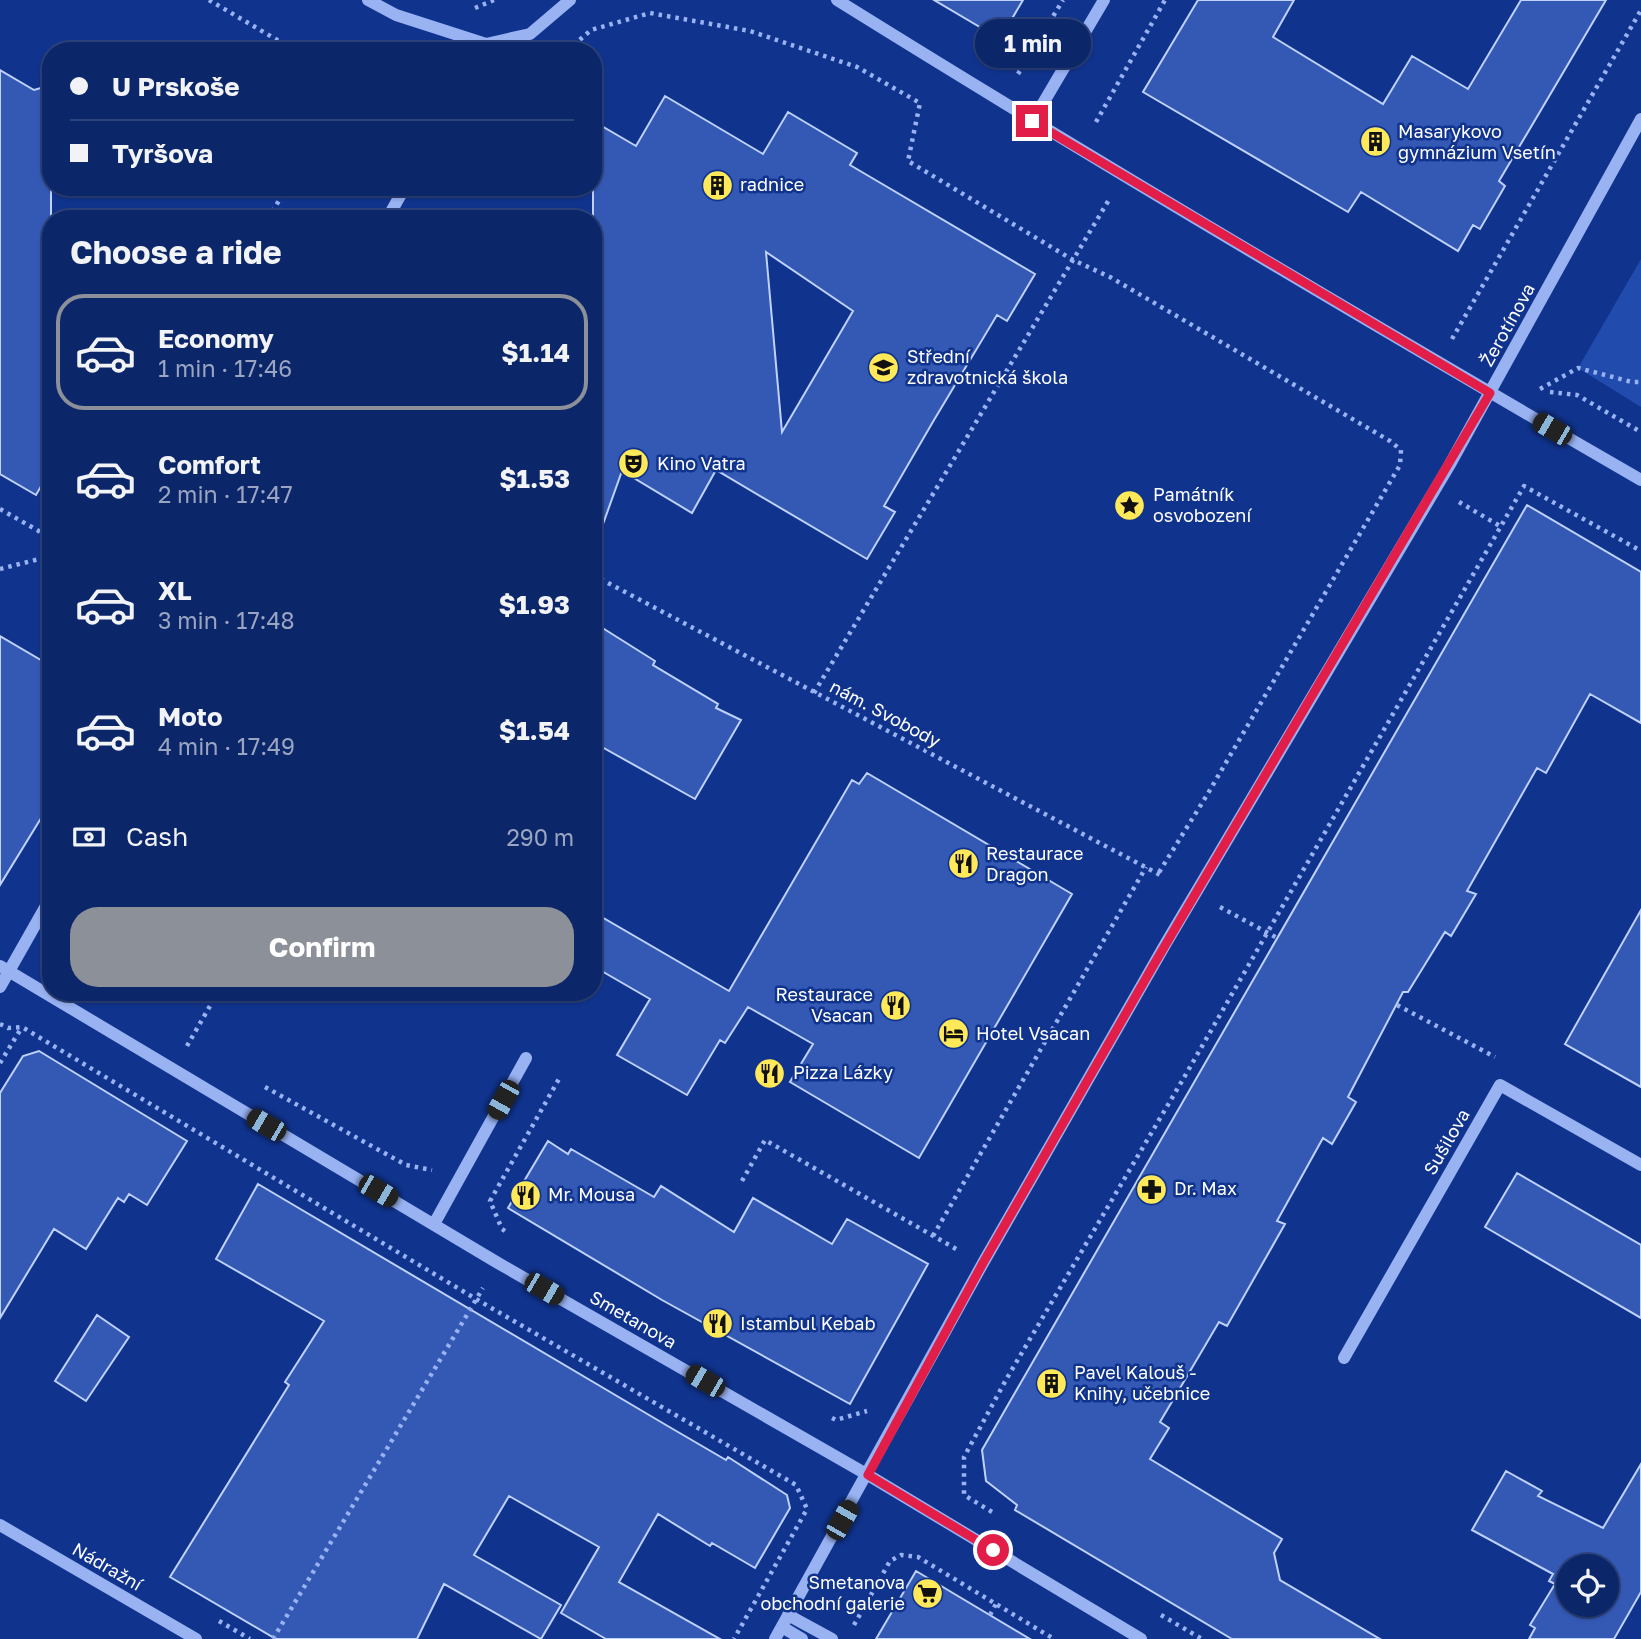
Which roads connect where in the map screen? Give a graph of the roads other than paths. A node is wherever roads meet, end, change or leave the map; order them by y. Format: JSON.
{"nodes":[{"id":1,"x":368,"y":0,"type":"edge"},
{"id":2,"x":570,"y":0,"type":"edge"},
{"id":3,"x":837,"y":0,"type":"edge"},
{"id":4,"x":1104,"y":0,"type":"edge"},
{"id":5,"x":470,"y":42,"type":"edge"},
{"id":6,"x":502,"y":42,"type":"edge"},
{"id":7,"x":1641,"y":119,"type":"edge"},
{"id":8,"x":1032,"y":121,"type":"junction"},
{"id":9,"x":1490,"y":393,"type":"junction"},
{"id":10,"x":1641,"y":480,"type":"edge"},
{"id":11,"x":42,"y":911,"type":"edge"},
{"id":12,"x":5,"y":969,"type":"edge"},
{"id":13,"x":0,"y":987,"type":"edge"},
{"id":14,"x":42,"y":991,"type":"edge"},
{"id":15,"x":58,"y":1001,"type":"edge"},
{"id":16,"x":526,"y":1058,"type":"dead end"},
{"id":17,"x":1641,"y":1165,"type":"edge"},
{"id":18,"x":434,"y":1224,"type":"junction"},
{"id":19,"x":1344,"y":1358,"type":"dead end"},
{"id":20,"x":868,"y":1475,"type":"junction"},
{"id":21,"x":0,"y":1525,"type":"edge"},
{"id":22,"x":788,"y":1615,"type":"junction"},
{"id":23,"x":778,"y":1633,"type":"edge"},
{"id":24,"x":196,"y":1639,"type":"edge"},
{"id":25,"x":802,"y":1639,"type":"edge"},
{"id":26,"x":832,"y":1639,"type":"edge"},
{"id":27,"x":1141,"y":1639,"type":"edge"}],
"edges":[{"from":1,"to":5,"type":"street"},
{"from":2,"to":6,"type":"street"},
{"from":3,"to":8,"type":"street"},
{"from":4,"to":8,"type":"street"},
{"from":7,"to":9,"type":"street","name":"Žerotínova"},
{"from":8,"to":9,"type":"street"},
{"from":9,"to":10,"type":"street"},
{"from":9,"to":20,"type":"street","name":"Žerotínova"},
{"from":11,"to":12,"type":"street"},
{"from":12,"to":13,"type":"street"},
{"from":12,"to":14,"type":"street","name":"Smetanova"},
{"from":15,"to":18,"type":"street","name":"Smetanova"},
{"from":16,"to":18,"type":"street"},
{"from":17,"to":19,"type":"street","name":"Sušilova"},
{"from":18,"to":20,"type":"street","name":"Smetanova"},
{"from":20,"to":22,"type":"street","name":"Žerotínova"},
{"from":20,"to":27,"type":"street","name":"Smetanova"},
{"from":21,"to":24,"type":"street","name":"Nádražní"},
{"from":22,"to":23,"type":"street","name":"Žerotínova"},
{"from":22,"to":26,"type":"street"},
{"from":23,"to":25,"type":"street"}]}
